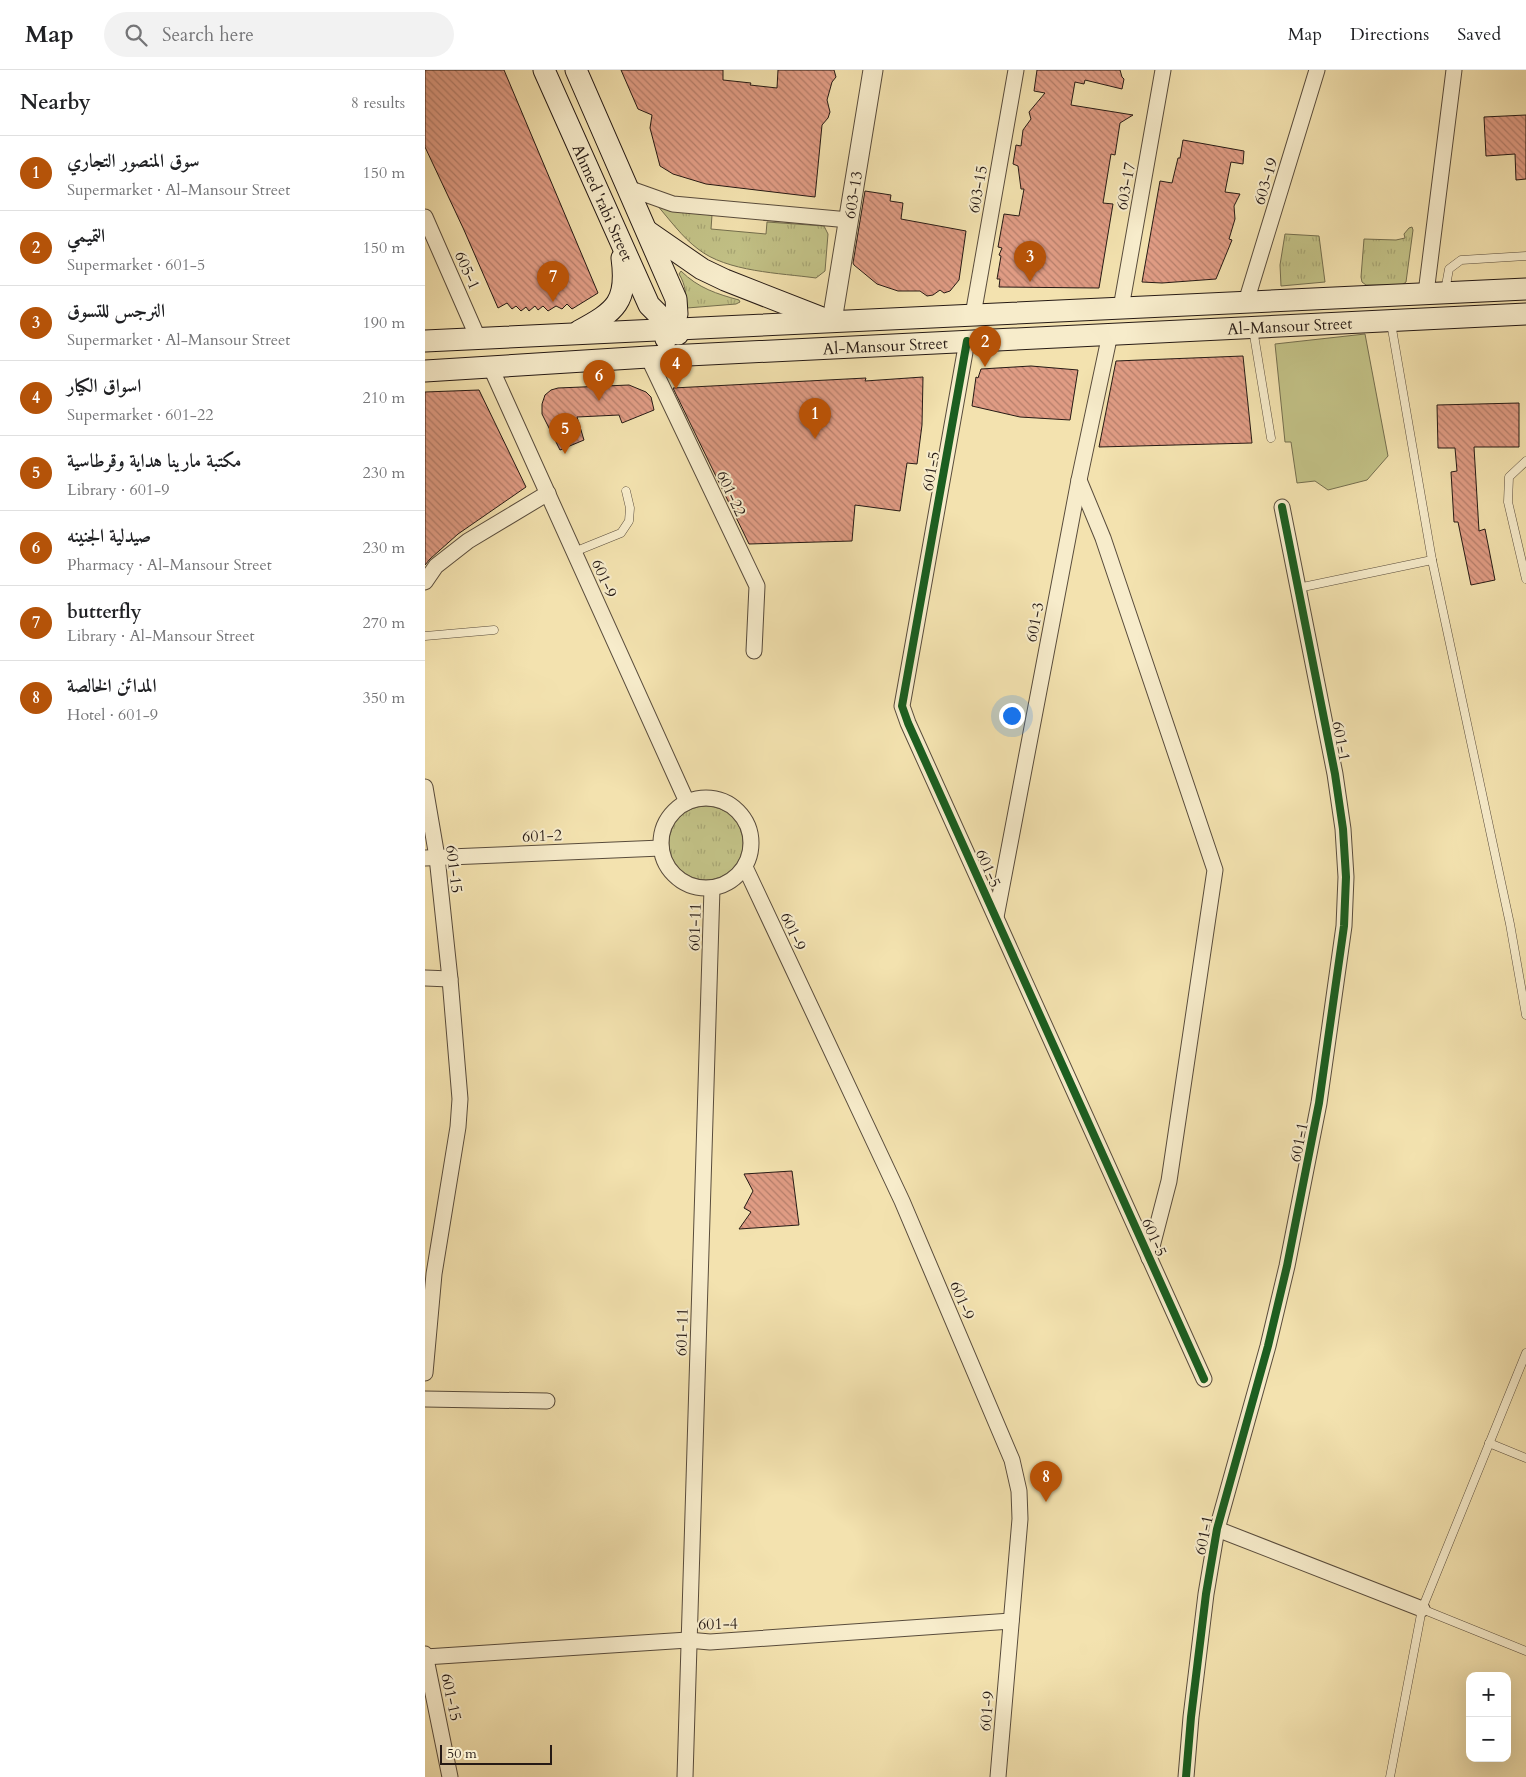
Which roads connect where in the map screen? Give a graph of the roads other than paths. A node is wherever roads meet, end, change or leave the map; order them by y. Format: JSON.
{"nodes":[{"id":1,"x":544,"y":70,"type":"edge"},
{"id":2,"x":576,"y":70,"type":"edge"},
{"id":3,"x":873,"y":70,"type":"edge"},
{"id":4,"x":1016,"y":70,"type":"edge"},
{"id":5,"x":1163,"y":70,"type":"edge"},
{"id":6,"x":1317,"y":70,"type":"edge"},
{"id":7,"x":1454,"y":70,"type":"edge"},
{"id":8,"x":628,"y":188,"type":"junction"},
{"id":9,"x":425,"y":217,"type":"edge"},
{"id":10,"x":849,"y":220,"type":"junction"},
{"id":11,"x":646,"y":230,"type":"junction"},
{"id":12,"x":619,"y":240,"type":"junction"},
{"id":13,"x":1526,"y":256,"type":"edge"},
{"id":14,"x":1526,"y":289,"type":"edge"},
{"id":15,"x":1435,"y":293,"type":"junction"},
{"id":16,"x":1246,"y":302,"type":"junction"},
{"id":17,"x":1121,"y":308,"type":"junction"},
{"id":18,"x":1526,"y":314,"type":"edge"},
{"id":19,"x":973,"y":315,"type":"junction"},
{"id":20,"x":832,"y":321,"type":"junction"},
{"id":21,"x":1391,"y":321,"type":"junction"},
{"id":22,"x":1253,"y":328,"type":"junction"},
{"id":23,"x":672,"y":329,"type":"junction"},
{"id":24,"x":575,"y":333,"type":"junction"},
{"id":25,"x":1110,"y":334,"type":"junction"},
{"id":26,"x":478,"y":338,"type":"junction"},
{"id":27,"x":425,"y":341,"type":"edge"},
{"id":28,"x":967,"y":341,"type":"junction"},
{"id":29,"x":709,"y":354,"type":"junction"},
{"id":30,"x":648,"y":357,"type":"junction"},
{"id":31,"x":491,"y":368,"type":"junction"},
{"id":32,"x":425,"y":371,"type":"edge"},
{"id":33,"x":1271,"y":438,"type":"dead end"},
{"id":34,"x":1526,"y":461,"type":"edge"},
{"id":35,"x":1079,"y":480,"type":"junction"},
{"id":36,"x":626,"y":491,"type":"dead end"},
{"id":37,"x":548,"y":492,"type":"junction"},
{"id":38,"x":1281,"y":507,"type":"dead end"},
{"id":39,"x":574,"y":552,"type":"junction"},
{"id":40,"x":1432,"y":560,"type":"junction"},
{"id":41,"x":1526,"y":579,"type":"edge"},
{"id":42,"x":425,"y":582,"type":"edge"},
{"id":43,"x":1298,"y":588,"type":"junction"},
{"id":44,"x":494,"y":630,"type":"dead end"},
{"id":45,"x":425,"y":636,"type":"edge"},
{"id":46,"x":754,"y":651,"type":"dead end"},
{"id":47,"x":425,"y":787,"type":"edge"},
{"id":48,"x":687,"y":802,"type":"junction"},
{"id":49,"x":661,"y":848,"type":"junction"},
{"id":50,"x":431,"y":858,"type":"edge"},
{"id":51,"x":745,"y":867,"type":"junction"},
{"id":52,"x":712,"y":888,"type":"junction"},
{"id":53,"x":996,"y":917,"type":"junction"},
{"id":54,"x":425,"y":978,"type":"edge"},
{"id":55,"x":450,"y":979,"type":"junction"},
{"id":56,"x":1526,"y":1015,"type":"edge"},
{"id":57,"x":1149,"y":1258,"type":"junction"},
{"id":58,"x":1526,"y":1352,"type":"edge"},
{"id":59,"x":425,"y":1373,"type":"edge"},
{"id":60,"x":1204,"y":1379,"type":"dead end"},
{"id":61,"x":425,"y":1399,"type":"edge"},
{"id":62,"x":547,"y":1401,"type":"dead end"},
{"id":63,"x":1489,"y":1443,"type":"junction"},
{"id":64,"x":1526,"y":1458,"type":"edge"},
{"id":65,"x":1217,"y":1529,"type":"junction"},
{"id":66,"x":1422,"y":1609,"type":"junction"},
{"id":67,"x":1011,"y":1621,"type":"junction"},
{"id":68,"x":689,"y":1640,"type":"junction"},
{"id":69,"x":1526,"y":1651,"type":"edge"},
{"id":70,"x":425,"y":1656,"type":"edge"},
{"id":71,"x":450,"y":1777,"type":"edge"},
{"id":72,"x":685,"y":1777,"type":"edge"},
{"id":73,"x":998,"y":1777,"type":"edge"},
{"id":74,"x":1186,"y":1777,"type":"edge"},
{"id":75,"x":1390,"y":1777,"type":"edge"}],
"edges":[{"from":1,"to":12,"type":"main road","name":"Ahmed 'rabi Street"},
{"from":2,"to":8,"type":"main road","name":"Ahmed 'rabi Street"},
{"from":3,"to":10,"type":"street","name":"603-13"},
{"from":4,"to":19,"type":"street","name":"603-15"},
{"from":5,"to":17,"type":"street","name":"603-17"},
{"from":6,"to":16,"type":"street","name":"603-19"},
{"from":7,"to":15,"type":"street"},
{"from":8,"to":10,"type":"street"},
{"from":8,"to":11,"type":"main road","name":"Ahmed 'rabi Street"},
{"from":9,"to":26,"type":"street","name":"605-1"},
{"from":10,"to":20,"type":"street","name":"603-13"},
{"from":11,"to":20,"type":"main road"},
{"from":11,"to":23,"type":"main road","name":"Ahmed 'rabi Street"},
{"from":12,"to":23,"type":"main road","name":"Ahmed 'rabi Street"},
{"from":12,"to":24,"type":"main road"},
{"from":13,"to":15,"type":"lane"},
{"from":14,"to":15,"type":"main road","name":"Al-Mansour Street"},
{"from":15,"to":16,"type":"main road","name":"Al-Mansour Street"},
{"from":16,"to":17,"type":"main road","name":"Al-Mansour Street"},
{"from":17,"to":19,"type":"main road","name":"Al-Mansour Street"},
{"from":18,"to":21,"type":"main road","name":"Al-Mansour Street"},
{"from":19,"to":20,"type":"main road","name":"Al-Mansour Street"},
{"from":20,"to":23,"type":"main road","name":"Al-Mansour Street"},
{"from":21,"to":22,"type":"main road","name":"Al-Mansour Street"},
{"from":21,"to":40,"type":"lane"},
{"from":22,"to":25,"type":"main road","name":"Al-Mansour Street"},
{"from":22,"to":33,"type":"lane"},
{"from":23,"to":24,"type":"main road","name":"Al-Mansour Street"},
{"from":23,"to":29,"type":"main road","name":"Ahmed 'rabi Street"},
{"from":23,"to":30,"type":"main road","name":"Ahmed 'rabi Street"},
{"from":24,"to":26,"type":"main road","name":"Al-Mansour Street"},
{"from":25,"to":28,"type":"main road","name":"Al-Mansour Street"},
{"from":25,"to":35,"type":"street","name":"601-3"},
{"from":26,"to":27,"type":"main road","name":"Al-Mansour Street"},
{"from":28,"to":29,"type":"main road","name":"Al-Mansour Street"},
{"from":28,"to":53,"type":"street","name":"601-5"},
{"from":29,"to":30,"type":"main road","name":"Al-Mansour Street"},
{"from":30,"to":31,"type":"main road","name":"Al-Mansour Street"},
{"from":30,"to":46,"type":"street","name":"601-22"},
{"from":31,"to":32,"type":"main road","name":"Al-Mansour Street"},
{"from":31,"to":37,"type":"street","name":"601-9"},
{"from":34,"to":41,"type":"lane"},
{"from":35,"to":53,"type":"street","name":"601-3"},
{"from":35,"to":57,"type":"street"},
{"from":36,"to":39,"type":"lane"},
{"from":37,"to":39,"type":"street","name":"601-9"},
{"from":37,"to":42,"type":"street"},
{"from":38,"to":43,"type":"street","name":"601-1"},
{"from":39,"to":48,"type":"street","name":"601-9"},
{"from":40,"to":43,"type":"lane"},
{"from":40,"to":56,"type":"lane"},
{"from":43,"to":65,"type":"street","name":"601-1"},
{"from":44,"to":45,"type":"lane"},
{"from":47,"to":50,"type":"street","name":"601-15"},
{"from":48,"to":49,"type":"street"},
{"from":48,"to":51,"type":"street"},
{"from":49,"to":50,"type":"street","name":"601-2"},
{"from":49,"to":52,"type":"street"},
{"from":50,"to":55,"type":"street","name":"601-15"},
{"from":51,"to":52,"type":"street"},
{"from":51,"to":67,"type":"street","name":"601-9"},
{"from":52,"to":68,"type":"street","name":"601-11"},
{"from":53,"to":57,"type":"street","name":"601-5"},
{"from":54,"to":55,"type":"street"},
{"from":55,"to":59,"type":"street","name":"601-15"},
{"from":57,"to":60,"type":"street","name":"601-5"},
{"from":58,"to":63,"type":"lane"},
{"from":61,"to":62,"type":"street"},
{"from":63,"to":64,"type":"lane"},
{"from":63,"to":66,"type":"lane"},
{"from":65,"to":66,"type":"street"},
{"from":65,"to":74,"type":"street","name":"601-1"},
{"from":66,"to":69,"type":"lane"},
{"from":66,"to":75,"type":"lane"},
{"from":67,"to":68,"type":"street","name":"601-4"},
{"from":67,"to":73,"type":"street","name":"601-9"},
{"from":68,"to":70,"type":"street","name":"601-4"},
{"from":68,"to":72,"type":"street","name":"601-11"},
{"from":70,"to":71,"type":"street","name":"601-15"}]}
